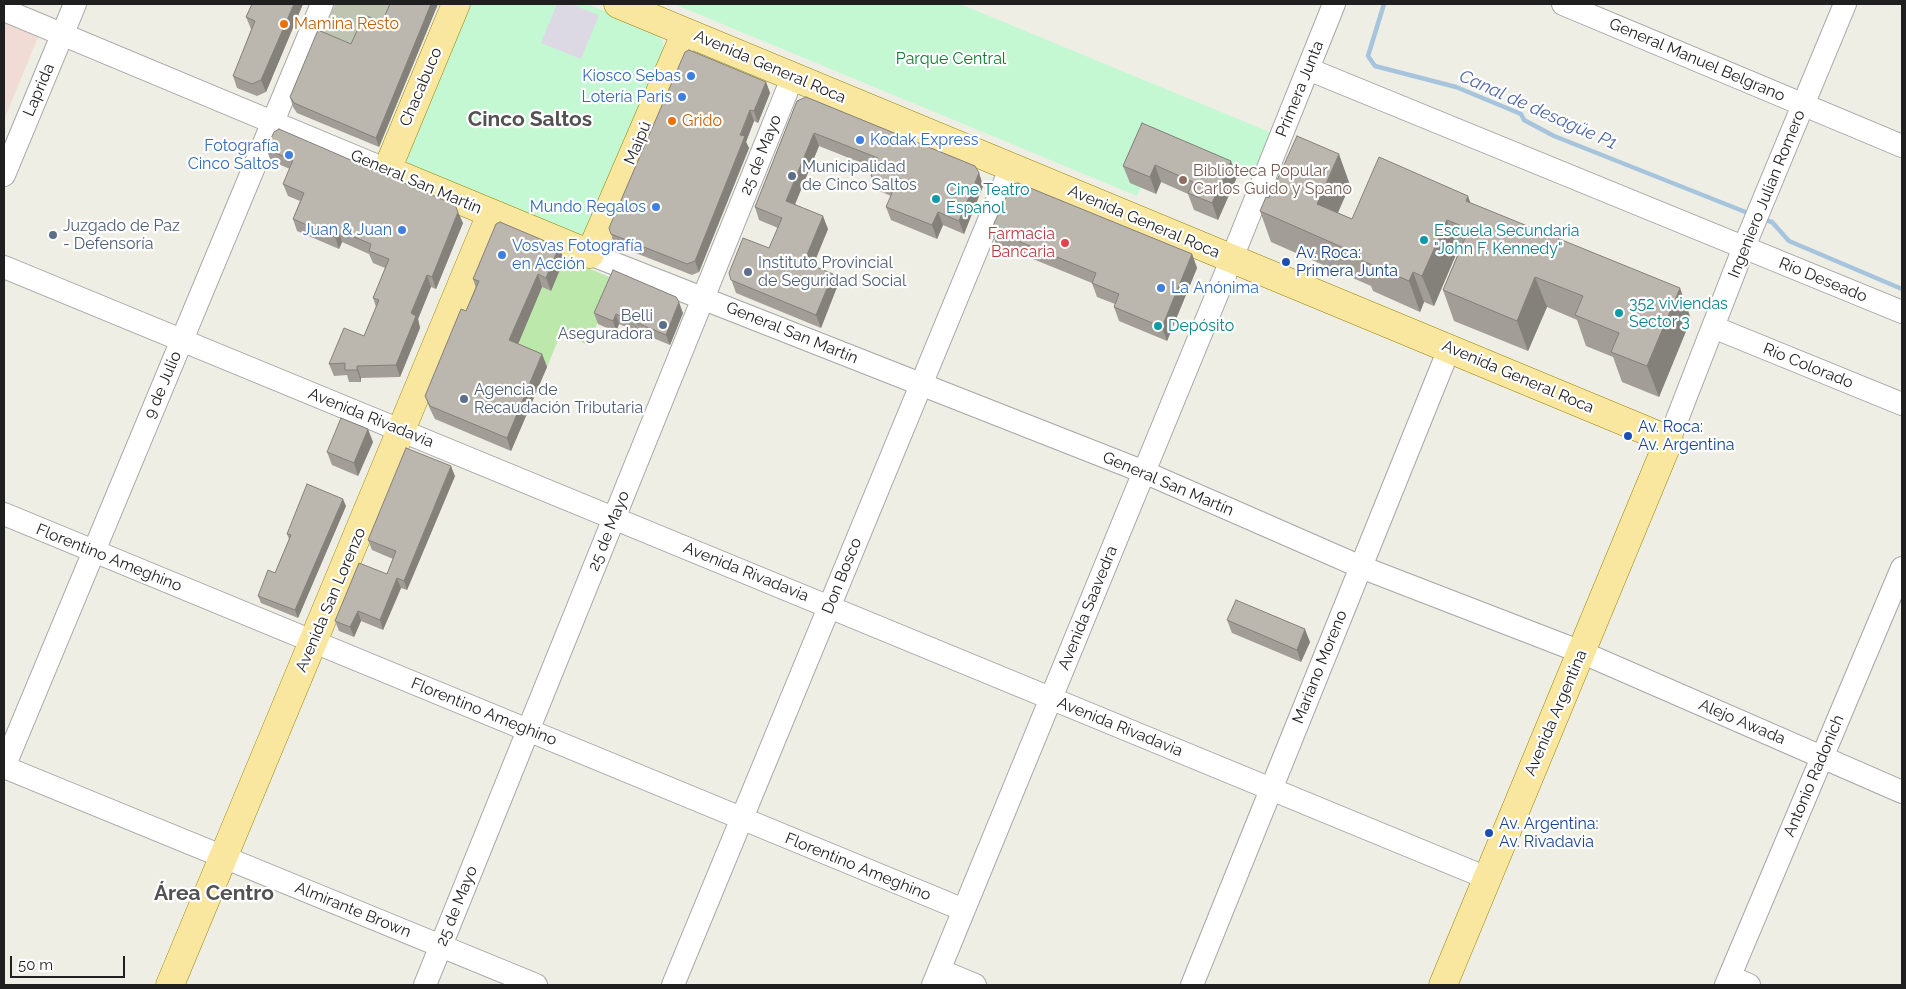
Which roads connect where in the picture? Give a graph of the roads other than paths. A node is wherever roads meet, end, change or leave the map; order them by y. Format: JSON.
{"nodes":[{"id":1,"x":75,"y":4,"type":"edge"},
{"id":2,"x":322,"y":4,"type":"edge"},
{"id":3,"x":456,"y":4,"type":"edge"},
{"id":4,"x":618,"y":4,"type":"edge"},
{"id":5,"x":1334,"y":4,"type":"edge"},
{"id":6,"x":1563,"y":4,"type":"edge"},
{"id":7,"x":1844,"y":4,"type":"edge"},
{"id":8,"x":1592,"y":9,"type":"edge"},
{"id":9,"x":4,"y":10,"type":"edge"},
{"id":10,"x":686,"y":32,"type":"junction"},
{"id":11,"x":62,"y":35,"type":"junction"},
{"id":12,"x":1308,"y":69,"type":"junction"},
{"id":13,"x":793,"y":76,"type":"junction"},
{"id":14,"x":1804,"y":105,"type":"junction"},
{"id":15,"x":272,"y":122,"type":"junction"},
{"id":16,"x":1902,"y":146,"type":"edge"},
{"id":17,"x":1011,"y":167,"type":"junction"},
{"id":18,"x":386,"y":170,"type":"junction"},
{"id":19,"x":4,"y":175,"type":"edge"},
{"id":20,"x":491,"y":214,"type":"junction"},
{"id":21,"x":1744,"y":247,"type":"junction"},
{"id":22,"x":590,"y":254,"type":"junction"},
{"id":23,"x":1232,"y":258,"type":"junction"},
{"id":24,"x":4,"y":267,"type":"edge"},
{"id":25,"x":704,"y":297,"type":"junction"},
{"id":26,"x":1902,"y":312,"type":"edge"},
{"id":27,"x":1713,"y":328,"type":"junction"},
{"id":28,"x":181,"y":340,"type":"junction"},
{"id":29,"x":1449,"y":349,"type":"junction"},
{"id":30,"x":921,"y":385,"type":"junction"},
{"id":31,"x":1902,"y":404,"type":"edge"},
{"id":32,"x":401,"y":431,"type":"junction"},
{"id":33,"x":1669,"y":440,"type":"junction"},
{"id":34,"x":1144,"y":472,"type":"junction"},
{"id":35,"x":4,"y":514,"type":"edge"},
{"id":36,"x":614,"y":518,"type":"junction"},
{"id":37,"x":94,"y":551,"type":"junction"},
{"id":38,"x":1361,"y":567,"type":"junction"},
{"id":39,"x":1902,"y":568,"type":"edge"},
{"id":40,"x":1896,"y":602,"type":"edge"},
{"id":41,"x":829,"y":607,"type":"junction"},
{"id":42,"x":313,"y":642,"type":"junction"},
{"id":43,"x":1581,"y":652,"type":"junction"},
{"id":44,"x":1051,"y":698,"type":"junction"},
{"id":45,"x":528,"y":731,"type":"junction"},
{"id":46,"x":1822,"y":757,"type":"junction"},
{"id":47,"x":4,"y":767,"type":"edge"},
{"id":48,"x":1271,"y":789,"type":"junction"},
{"id":49,"x":1902,"y":792,"type":"edge"},
{"id":50,"x":742,"y":819,"type":"junction"},
{"id":51,"x":223,"y":857,"type":"junction"},
{"id":52,"x":1487,"y":878,"type":"junction"},
{"id":53,"x":964,"y":910,"type":"junction"},
{"id":54,"x":441,"y":946,"type":"junction"},
{"id":55,"x":936,"y":978,"type":"edge"},
{"id":56,"x":1735,"y":982,"type":"edge"},
{"id":57,"x":170,"y":985,"type":"edge"},
{"id":58,"x":425,"y":985,"type":"edge"},
{"id":59,"x":536,"y":985,"type":"edge"},
{"id":60,"x":674,"y":985,"type":"edge"},
{"id":61,"x":975,"y":985,"type":"edge"},
{"id":62,"x":1192,"y":985,"type":"edge"},
{"id":63,"x":1443,"y":985,"type":"edge"}],
"edges":[{"from":1,"to":11,"type":"street","name":"Laprida"},
{"from":2,"to":15,"type":"street","name":"9 de Julio"},
{"from":3,"to":18,"type":"main road","name":"Chacabuco"},
{"from":4,"to":10,"type":"main road","name":"Avenida General Roca"},
{"from":5,"to":12,"type":"street","name":"Primera Junta"},
{"from":6,"to":8,"type":"street","name":"General Manuel Belgrano"},
{"from":7,"to":14,"type":"street","name":"Ingeniero Julian Romero"},
{"from":8,"to":14,"type":"street","name":"General Manuel Belgrano"},
{"from":9,"to":11,"type":"street","name":"General San Martín"},
{"from":10,"to":13,"type":"main road","name":"Avenida General Roca"},
{"from":10,"to":22,"type":"main road","name":"Maipú"},
{"from":11,"to":15,"type":"street","name":"General San Martín"},
{"from":11,"to":19,"type":"street","name":"Laprida"},
{"from":12,"to":21,"type":"street","name":"Río Deseado"},
{"from":12,"to":23,"type":"street","name":"Primera Junta"},
{"from":13,"to":17,"type":"main road","name":"Avenida General Roca"},
{"from":13,"to":25,"type":"street","name":"25 de Mayo"},
{"from":14,"to":16,"type":"street","name":"General Manuel Belgrano"},
{"from":14,"to":21,"type":"street","name":"Ingeniero Julian Romero"},
{"from":15,"to":18,"type":"street","name":"General San Martín"},
{"from":15,"to":28,"type":"street","name":"9 de Julio"},
{"from":17,"to":23,"type":"main road","name":"Avenida General Roca"},
{"from":17,"to":30,"type":"street","name":"Don Bosco"},
{"from":18,"to":20,"type":"main road","name":"General San Martín"},
{"from":20,"to":22,"type":"main road","name":"General San Martín"},
{"from":20,"to":32,"type":"main road","name":"Avenida San Lorenzo"},
{"from":21,"to":26,"type":"street","name":"Río Deseado"},
{"from":21,"to":27,"type":"street","name":"Ingeniero Julian Romero"},
{"from":22,"to":25,"type":"street","name":"General San Martín"},
{"from":23,"to":29,"type":"main road","name":"Avenida General Roca"},
{"from":23,"to":34,"type":"street","name":"Avenida Saavedra"},
{"from":24,"to":28,"type":"street","name":"Avenida Rivadavia"},
{"from":25,"to":30,"type":"street","name":"General San Martín"},
{"from":25,"to":36,"type":"street","name":"25 de Mayo"},
{"from":27,"to":31,"type":"street","name":"Río Colorado"},
{"from":27,"to":33,"type":"street","name":"Ingeniero Julian Romero"},
{"from":28,"to":32,"type":"street","name":"Avenida Rivadavia"},
{"from":28,"to":37,"type":"street","name":"9 de Julio"},
{"from":29,"to":33,"type":"main road","name":"Avenida General Roca"},
{"from":29,"to":38,"type":"street","name":"Mariano Moreno"},
{"from":30,"to":34,"type":"street","name":"General San Martín"},
{"from":30,"to":41,"type":"street","name":"Don Bosco"},
{"from":32,"to":36,"type":"street","name":"Avenida Rivadavia"},
{"from":32,"to":42,"type":"main road","name":"Avenida San Lorenzo"},
{"from":33,"to":43,"type":"main road","name":"Avenida Argentina"},
{"from":34,"to":38,"type":"street","name":"General San Martín"},
{"from":34,"to":44,"type":"street","name":"Avenida Saavedra"},
{"from":35,"to":37,"type":"street","name":"Florentino Ameghino"},
{"from":36,"to":41,"type":"street","name":"Avenida Rivadavia"},
{"from":36,"to":45,"type":"street","name":"25 de Mayo"},
{"from":37,"to":42,"type":"street","name":"Florentino Ameghino"},
{"from":37,"to":47,"type":"street","name":"9 de Julio"},
{"from":38,"to":43,"type":"street","name":"General San Martín"},
{"from":38,"to":48,"type":"street","name":"Mariano Moreno"},
{"from":39,"to":40,"type":"street","name":"Antonio Radonich"},
{"from":40,"to":46,"type":"street","name":"Antonio Radonich"},
{"from":41,"to":44,"type":"street","name":"Avenida Rivadavia"},
{"from":41,"to":50,"type":"street","name":"Don Bosco"},
{"from":42,"to":45,"type":"street","name":"Florentino Ameghino"},
{"from":42,"to":51,"type":"main road","name":"Avenida San Lorenzo"},
{"from":43,"to":46,"type":"street","name":"Alejo Awada"},
{"from":43,"to":52,"type":"main road","name":"Avenida Argentina"},
{"from":44,"to":48,"type":"street","name":"Avenida Rivadavia"},
{"from":44,"to":53,"type":"street","name":"Avenida Saavedra"},
{"from":45,"to":50,"type":"street","name":"Florentino Ameghino"},
{"from":45,"to":54,"type":"street","name":"25 de Mayo"},
{"from":46,"to":49,"type":"street","name":"Alejo Awada"},
{"from":46,"to":56,"type":"street","name":"Antonio Radonich"},
{"from":47,"to":51,"type":"street","name":"Almirante Brown"},
{"from":48,"to":52,"type":"street","name":"Avenida Rivadavia"},
{"from":48,"to":62,"type":"street","name":"Mariano Moreno"},
{"from":50,"to":53,"type":"street","name":"Florentino Ameghino"},
{"from":50,"to":60,"type":"street","name":"Don Bosco"},
{"from":51,"to":54,"type":"street","name":"Almirante Brown"},
{"from":51,"to":57,"type":"main road","name":"Avenida San Lorenzo"},
{"from":52,"to":63,"type":"main road","name":"Avenida Argentina"},
{"from":53,"to":55,"type":"street","name":"Avenida Saavedra"},
{"from":54,"to":58,"type":"street","name":"25 de Mayo"},
{"from":54,"to":59,"type":"street","name":"Almirante Brown"},
{"from":55,"to":61,"type":"street"}]}
